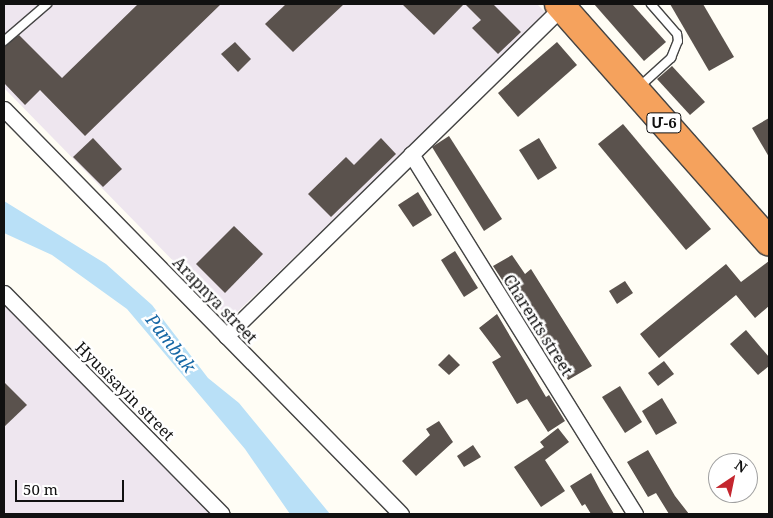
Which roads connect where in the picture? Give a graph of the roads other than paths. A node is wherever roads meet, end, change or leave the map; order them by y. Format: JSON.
{"nodes":[{"id":1,"x":47,"y":4,"type":"edge"},
{"id":2,"x":651,"y":4,"type":"edge"},
{"id":3,"x":561,"y":5,"type":"edge"},
{"id":4,"x":4,"y":41,"type":"edge"},
{"id":5,"x":635,"y":91,"type":"junction"},
{"id":6,"x":4,"y":109,"type":"edge"},
{"id":7,"x":412,"y":154,"type":"junction"},
{"id":8,"x":769,"y":240,"type":"edge"},
{"id":9,"x":4,"y":293,"type":"edge"},
{"id":10,"x":226,"y":336,"type":"junction"},
{"id":11,"x":222,"y":514,"type":"edge"},
{"id":12,"x":401,"y":514,"type":"edge"},
{"id":13,"x":635,"y":514,"type":"edge"}],
"edges":[{"from":1,"to":4,"type":"lane"},
{"from":2,"to":5,"type":"lane"},
{"from":3,"to":5,"type":"highway","number":"Մ-6"},
{"from":3,"to":7,"type":"street"},
{"from":5,"to":8,"type":"highway","number":"Մ-6"},
{"from":6,"to":10,"type":"street","name":"Arapnya street"},
{"from":7,"to":10,"type":"street"},
{"from":7,"to":13,"type":"street","name":"Charents street"},
{"from":9,"to":11,"type":"street","name":"Hyusisayin street"},
{"from":10,"to":12,"type":"street","name":"Arapnya street"}]}
